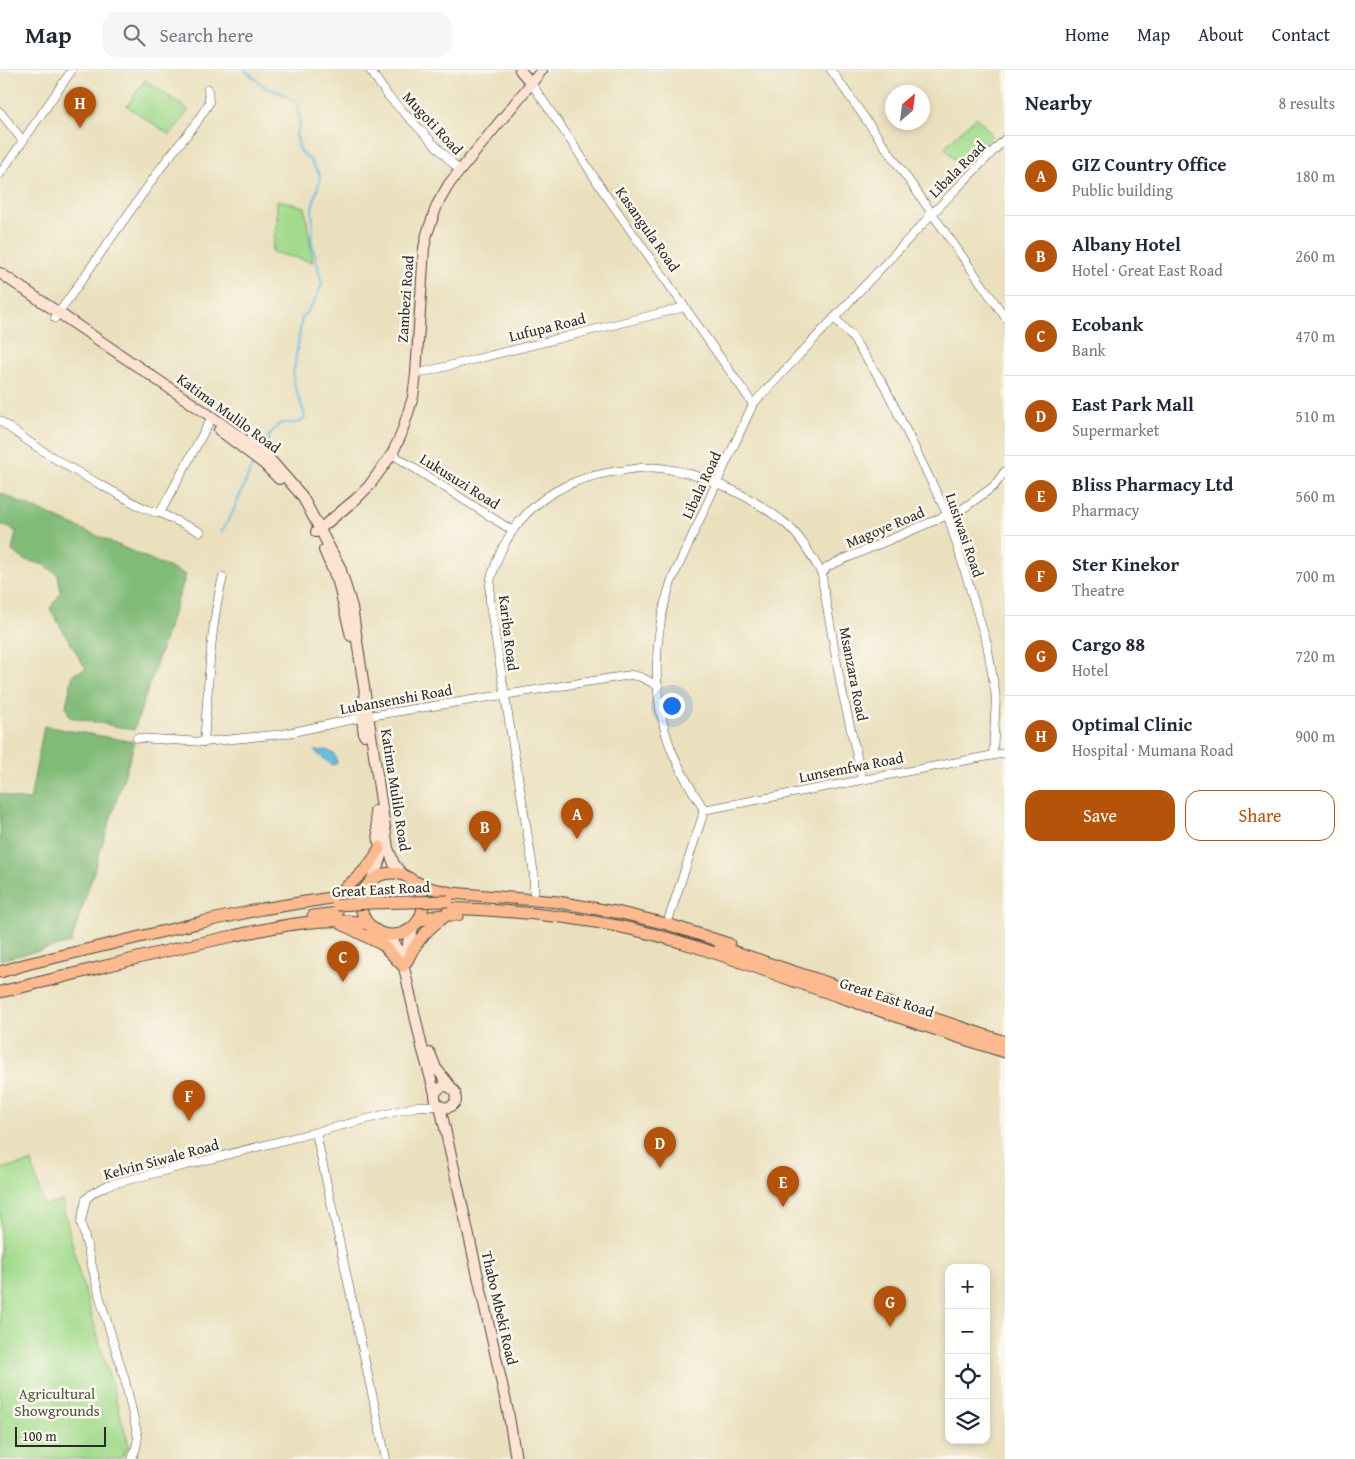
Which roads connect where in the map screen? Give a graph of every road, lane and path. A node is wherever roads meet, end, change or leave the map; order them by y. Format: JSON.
{"nodes":[{"id":1,"x":72,"y":70,"type":"edge"},
{"id":2,"x":370,"y":70,"type":"edge"},
{"id":3,"x":520,"y":70,"type":"edge"},
{"id":4,"x":542,"y":70,"type":"edge"},
{"id":5,"x":831,"y":70,"type":"edge"},
{"id":6,"x":531,"y":84,"type":"junction"},
{"id":7,"x":208,"y":89,"type":"dead end"},
{"id":8,"x":0,"y":112,"type":"edge"},
{"id":9,"x":1005,"y":139,"type":"edge"},
{"id":10,"x":23,"y":141,"type":"junction"},
{"id":11,"x":459,"y":170,"type":"junction"},
{"id":12,"x":0,"y":174,"type":"edge"},
{"id":13,"x":932,"y":214,"type":"junction"},
{"id":14,"x":0,"y":274,"type":"edge"},
{"id":15,"x":0,"y":281,"type":"edge"},
{"id":16,"x":685,"y":307,"type":"junction"},
{"id":17,"x":56,"y":315,"type":"junction"},
{"id":18,"x":1005,"y":317,"type":"edge"},
{"id":19,"x":835,"y":318,"type":"junction"},
{"id":20,"x":416,"y":374,"type":"junction"},
{"id":21,"x":754,"y":404,"type":"junction"},
{"id":22,"x":211,"y":420,"type":"junction"},
{"id":23,"x":0,"y":421,"type":"edge"},
{"id":24,"x":392,"y":454,"type":"junction"},
{"id":25,"x":1005,"y":471,"type":"edge"},
{"id":26,"x":717,"y":484,"type":"junction"},
{"id":27,"x":160,"y":513,"type":"junction"},
{"id":28,"x":948,"y":516,"type":"junction"},
{"id":29,"x":318,"y":531,"type":"junction"},
{"id":30,"x":513,"y":531,"type":"junction"},
{"id":31,"x":200,"y":532,"type":"dead end"},
{"id":32,"x":822,"y":574,"type":"junction"},
{"id":33,"x":223,"y":578,"type":"dead end"},
{"id":34,"x":658,"y":686,"type":"junction"},
{"id":35,"x":504,"y":695,"type":"junction"},
{"id":36,"x":365,"y":717,"type":"junction"},
{"id":37,"x":137,"y":738,"type":"dead end"},
{"id":38,"x":204,"y":742,"type":"junction"},
{"id":39,"x":1005,"y":753,"type":"edge"},
{"id":40,"x":993,"y":754,"type":"junction"},
{"id":41,"x":862,"y":779,"type":"junction"},
{"id":42,"x":703,"y":810,"type":"junction"},
{"id":43,"x":380,"y":847,"type":"junction"},
{"id":44,"x":407,"y":877,"type":"junction"},
{"id":45,"x":367,"y":887,"type":"junction"},
{"id":46,"x":534,"y":899,"type":"junction"},
{"id":47,"x":448,"y":908,"type":"junction"},
{"id":48,"x":336,"y":909,"type":"junction"},
{"id":49,"x":369,"y":924,"type":"junction"},
{"id":50,"x":415,"y":924,"type":"junction"},
{"id":51,"x":667,"y":924,"type":"junction"},
{"id":52,"x":381,"y":933,"type":"junction"},
{"id":53,"x":405,"y":964,"type":"junction"},
{"id":54,"x":762,"y":965,"type":"junction"},
{"id":55,"x":0,"y":972,"type":"edge"},
{"id":56,"x":0,"y":978,"type":"edge"},
{"id":57,"x":0,"y":987,"type":"edge"},
{"id":58,"x":0,"y":992,"type":"edge"},
{"id":59,"x":1005,"y":1042,"type":"edge"},
{"id":60,"x":1005,"y":1052,"type":"edge"},
{"id":61,"x":451,"y":1087,"type":"junction"},
{"id":62,"x":435,"y":1095,"type":"junction"},
{"id":63,"x":454,"y":1104,"type":"junction"},
{"id":64,"x":418,"y":1106,"type":"junction"},
{"id":65,"x":439,"y":1106,"type":"junction"},
{"id":66,"x":316,"y":1133,"type":"junction"},
{"id":67,"x":452,"y":1164,"type":"junction"},
{"id":68,"x":132,"y":1459,"type":"edge"},
{"id":69,"x":386,"y":1459,"type":"edge"},
{"id":70,"x":516,"y":1459,"type":"edge"}],
"edges":[{"from":1,"to":10,"type":"street"},
{"from":2,"to":11,"type":"street","name":"Mugoti Road"},
{"from":3,"to":6,"type":"main road","name":"Kasangula Road"},
{"from":4,"to":6,"type":"main road","name":"Zambezi Road"},
{"from":5,"to":13,"type":"street"},
{"from":6,"to":11,"type":"main road","name":"Zambezi Road"},
{"from":6,"to":16,"type":"street","name":"Kasangula Road"},
{"from":7,"to":17,"type":"street"},
{"from":8,"to":10,"type":"street"},
{"from":9,"to":13,"type":"street","name":"Libala Road"},
{"from":10,"to":12,"type":"street"},
{"from":11,"to":20,"type":"main road","name":"Zambezi Road"},
{"from":13,"to":18,"type":"street"},
{"from":13,"to":19,"type":"street","name":"Libala Road"},
{"from":14,"to":17,"type":"main road","name":"Katima Mulilo Road"},
{"from":15,"to":17,"type":"main road","name":"Katima Mulilo Road"},
{"from":16,"to":20,"type":"street","name":"Lufupa Road"},
{"from":16,"to":21,"type":"street","name":"Kasangula Road"},
{"from":17,"to":22,"type":"main road","name":"Katima Mulilo Road"},
{"from":19,"to":21,"type":"street","name":"Libala Road"},
{"from":19,"to":28,"type":"street","name":"Lusiwasi Road"},
{"from":20,"to":24,"type":"main road","name":"Zambezi Road"},
{"from":21,"to":26,"type":"street","name":"Libala Road"},
{"from":22,"to":27,"type":"street"},
{"from":22,"to":29,"type":"main road","name":"Katima Mulilo Road"},
{"from":23,"to":27,"type":"street"},
{"from":24,"to":29,"type":"main road","name":"Zambezi Road"},
{"from":24,"to":30,"type":"street","name":"Lukusuzi Road"},
{"from":25,"to":28,"type":"street","name":"Magoye Road"},
{"from":26,"to":30,"type":"street","name":"Kariba Road"},
{"from":26,"to":32,"type":"street","name":"Kariba Road"},
{"from":26,"to":34,"type":"street","name":"Libala Road"},
{"from":27,"to":31,"type":"street"},
{"from":28,"to":32,"type":"street","name":"Magoye Road"},
{"from":28,"to":40,"type":"street","name":"Lusiwasi Road"},
{"from":29,"to":36,"type":"main road","name":"Katima Mulilo Road"},
{"from":30,"to":35,"type":"street","name":"Kariba Road"},
{"from":32,"to":41,"type":"street","name":"Msanzara Road"},
{"from":33,"to":38,"type":"street"},
{"from":34,"to":35,"type":"street","name":"Lubansenshi Road"},
{"from":34,"to":42,"type":"street","name":"Libala Road"},
{"from":35,"to":36,"type":"street","name":"Lubansenshi Road"},
{"from":35,"to":46,"type":"street","name":"Kariba Road"},
{"from":36,"to":38,"type":"street","name":"Lubansenshi Road"},
{"from":36,"to":43,"type":"main road","name":"Katima Mulilo Road"},
{"from":36,"to":44,"type":"main road","name":"Katima Mulilo Road"},
{"from":37,"to":38,"type":"street","name":"Lubansenshi Road"},
{"from":39,"to":40,"type":"street","name":"Lunsemfwa Road"},
{"from":40,"to":41,"type":"street","name":"Lunsemfwa Road"},
{"from":41,"to":42,"type":"street","name":"Lunsemfwa Road"},
{"from":42,"to":51,"type":"street"},
{"from":43,"to":45,"type":"main road","name":"Katima Mulilo Road"},
{"from":43,"to":48,"type":"main road"},
{"from":44,"to":45,"type":"main road"},
{"from":44,"to":46,"type":"main road","name":"Great East Road"},
{"from":44,"to":50,"type":"main road"},
{"from":45,"to":48,"type":"main road","name":"Great East Road"},
{"from":45,"to":49,"type":"main road"},
{"from":46,"to":51,"type":"main road","name":"Great East Road"},
{"from":47,"to":48,"type":"main road","name":"Great East Road"},
{"from":47,"to":50,"type":"main road","name":"Great East Road"},
{"from":47,"to":53,"type":"main road"},
{"from":47,"to":54,"type":"main road","name":"Great East Road"},
{"from":48,"to":49,"type":"main road","name":"Great East Road"},
{"from":48,"to":53,"type":"main road"},
{"from":48,"to":55,"type":"main road","name":"Great East Road"},
{"from":48,"to":56,"type":"main road","name":"Great East Road"},
{"from":48,"to":57,"type":"main road","name":"Great East Road"},
{"from":48,"to":58,"type":"main road","name":"Great East Road"},
{"from":49,"to":52,"type":"main road"},
{"from":50,"to":52,"type":"main road"},
{"from":50,"to":53,"type":"main road","name":"Thabo Mbeki Road"},
{"from":51,"to":54,"type":"main road","name":"Great East Road"},
{"from":52,"to":53,"type":"main road","name":"Thabo Mbeki Road"},
{"from":53,"to":61,"type":"main road","name":"Thabo Mbeki Road"},
{"from":53,"to":62,"type":"main road","name":"Thabo Mbeki Road"},
{"from":54,"to":59,"type":"main road","name":"Great East Road"},
{"from":54,"to":60,"type":"main road","name":"Great East Road"},
{"from":61,"to":62,"type":"main road"},
{"from":61,"to":63,"type":"main road","name":"Thabo Mbeki Road"},
{"from":62,"to":64,"type":"street","name":"Kelvin Siwale Road"},
{"from":62,"to":65,"type":"main road","name":"Thabo Mbeki Road"},
{"from":63,"to":65,"type":"main road"},
{"from":63,"to":67,"type":"main road","name":"Thabo Mbeki Road"},
{"from":64,"to":65,"type":"street","name":"Kelvin Siwale Road"},
{"from":64,"to":66,"type":"street","name":"Kelvin Siwale Road"},
{"from":65,"to":67,"type":"main road","name":"Thabo Mbeki Road"},
{"from":66,"to":68,"type":"street","name":"Kelvin Siwale Road"},
{"from":66,"to":69,"type":"street"},
{"from":67,"to":70,"type":"main road","name":"Thabo Mbeki Road"}]}
